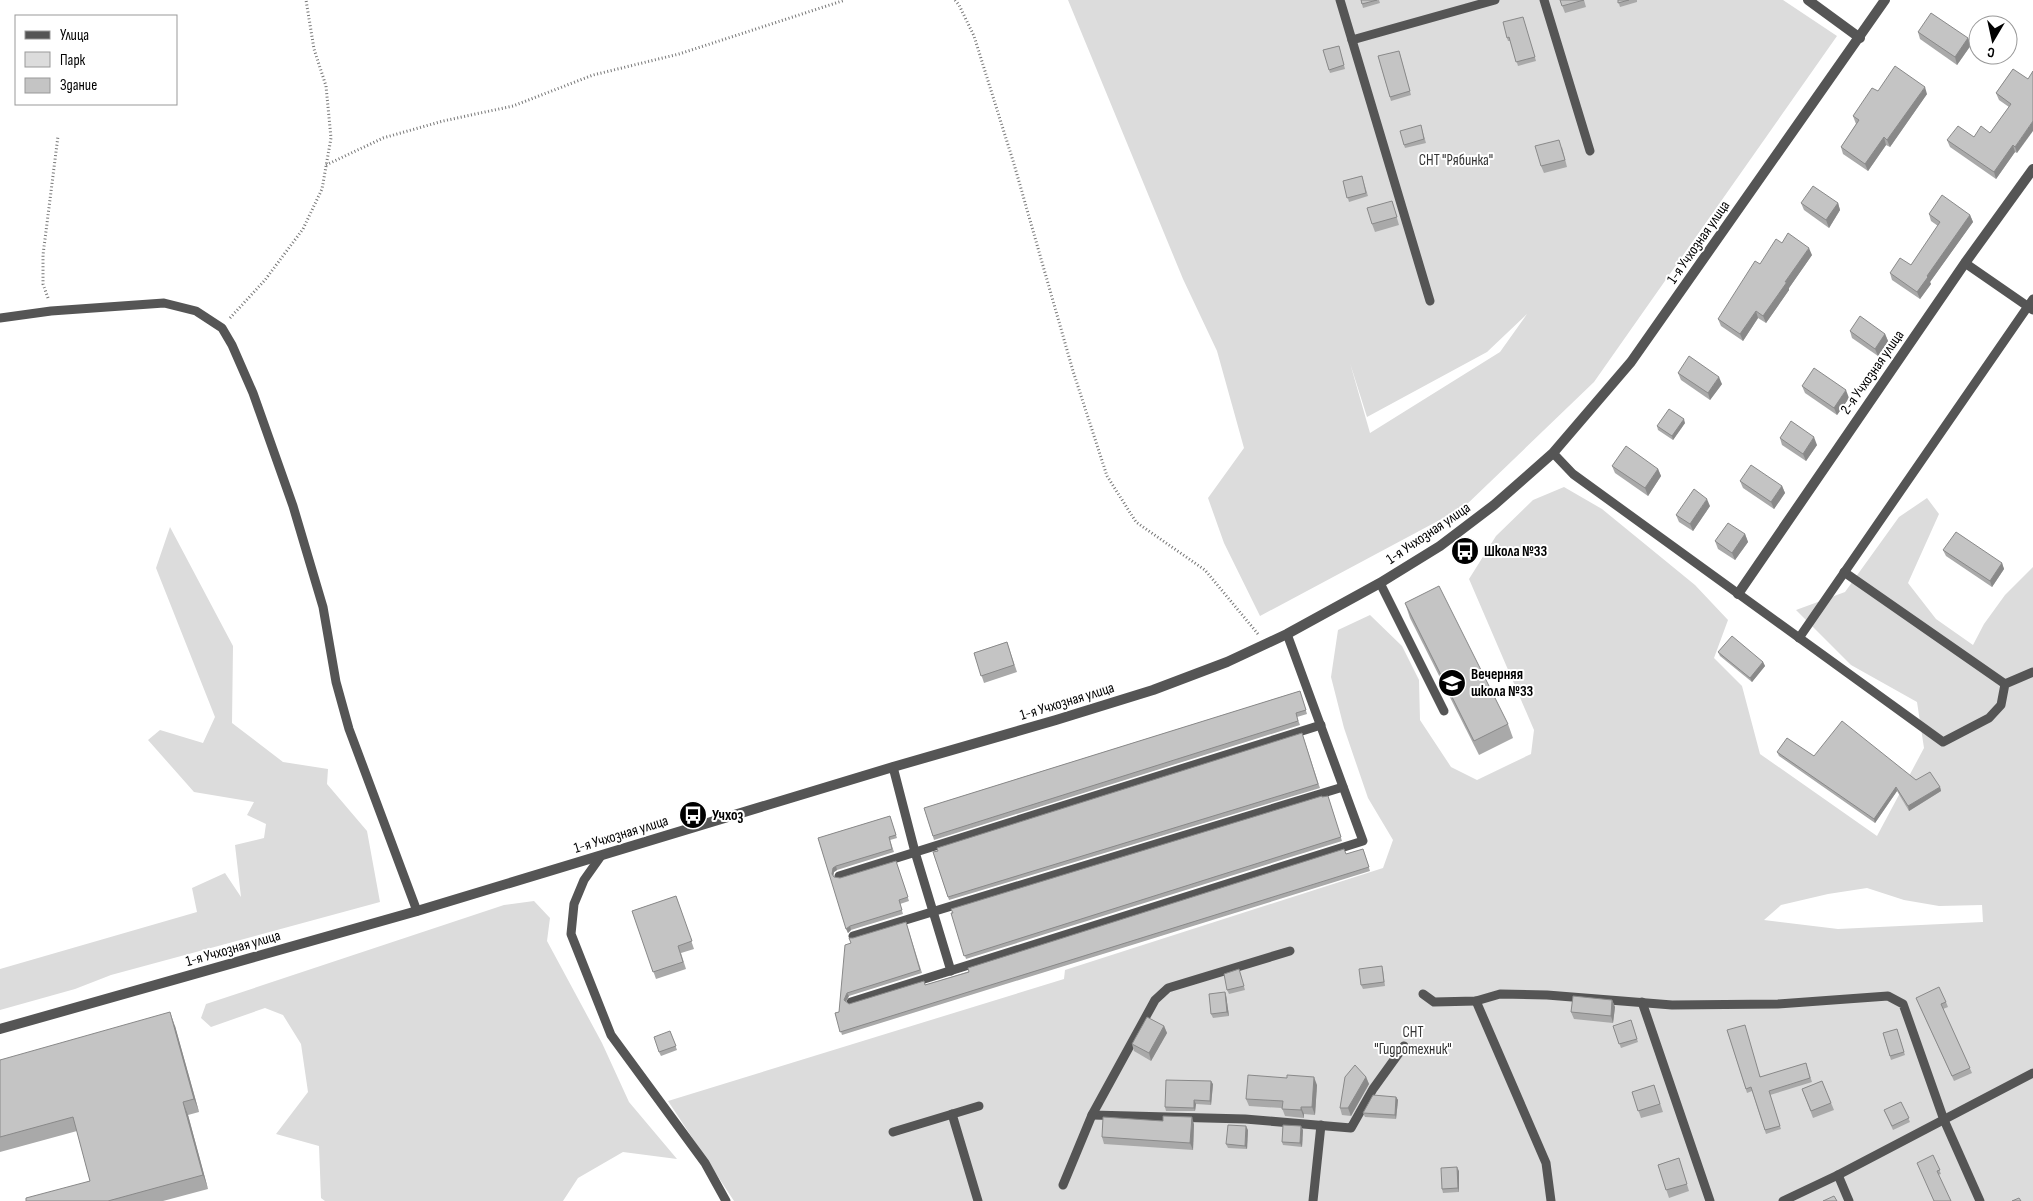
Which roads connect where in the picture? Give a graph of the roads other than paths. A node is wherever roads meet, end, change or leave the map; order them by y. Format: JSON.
{"nodes":[{"id":1,"x":1340,"y":0,"type":"edge"},
{"id":2,"x":1494,"y":0,"type":"edge"},
{"id":3,"x":1544,"y":0,"type":"edge"},
{"id":4,"x":1808,"y":0,"type":"edge"},
{"id":5,"x":1885,"y":0,"type":"edge"},
{"id":6,"x":1860,"y":38,"type":"junction"},
{"id":7,"x":1352,"y":40,"type":"junction"},
{"id":8,"x":1590,"y":151,"type":"dead end"},
{"id":9,"x":2033,"y":170,"type":"edge"},
{"id":10,"x":1965,"y":263,"type":"junction"},
{"id":11,"x":1430,"y":301,"type":"dead end"},
{"id":12,"x":2031,"y":305,"type":"edge"},
{"id":13,"x":0,"y":318,"type":"edge"},
{"id":14,"x":1553,"y":453,"type":"junction"},
{"id":15,"x":1844,"y":572,"type":"junction"},
{"id":16,"x":1380,"y":583,"type":"junction"},
{"id":17,"x":1738,"y":594,"type":"junction"},
{"id":18,"x":1287,"y":634,"type":"junction"},
{"id":19,"x":1799,"y":638,"type":"junction"},
{"id":20,"x":2033,"y":672,"type":"edge"},
{"id":21,"x":2005,"y":684,"type":"junction"},
{"id":22,"x":1444,"y":711,"type":"dead end"},
{"id":23,"x":1320,"y":725,"type":"junction"},
{"id":24,"x":893,"y":767,"type":"junction"},
{"id":25,"x":1343,"y":787,"type":"junction"},
{"id":26,"x":915,"y":852,"type":"junction"},
{"id":27,"x":601,"y":856,"type":"junction"},
{"id":28,"x":839,"y":876,"type":"edge"},
{"id":29,"x":417,"y":911,"type":"junction"},
{"id":30,"x":933,"y":911,"type":"junction"},
{"id":31,"x":853,"y":936,"type":"edge"},
{"id":32,"x":1290,"y":950,"type":"dead end"},
{"id":33,"x":951,"y":971,"type":"junction"},
{"id":34,"x":1423,"y":994,"type":"dead end"},
{"id":35,"x":1476,"y":1001,"type":"junction"},
{"id":36,"x":851,"y":1002,"type":"edge"},
{"id":37,"x":1642,"y":1002,"type":"junction"},
{"id":38,"x":0,"y":1029,"type":"edge"},
{"id":39,"x":1404,"y":1046,"type":"dead end"},
{"id":40,"x":2033,"y":1073,"type":"edge"},
{"id":41,"x":979,"y":1106,"type":"dead end"},
{"id":42,"x":952,"y":1114,"type":"junction"},
{"id":43,"x":1092,"y":1115,"type":"junction"},
{"id":44,"x":1944,"y":1120,"type":"junction"},
{"id":45,"x":1321,"y":1125,"type":"junction"},
{"id":46,"x":893,"y":1132,"type":"dead end"},
{"id":47,"x":1838,"y":1175,"type":"junction"},
{"id":48,"x":1063,"y":1185,"type":"dead end"},
{"id":49,"x":726,"y":1201,"type":"edge"},
{"id":50,"x":978,"y":1201,"type":"edge"},
{"id":51,"x":1313,"y":1201,"type":"edge"},
{"id":52,"x":1551,"y":1201,"type":"edge"},
{"id":53,"x":1710,"y":1201,"type":"edge"},
{"id":54,"x":1783,"y":1201,"type":"edge"},
{"id":55,"x":1849,"y":1201,"type":"edge"},
{"id":56,"x":1980,"y":1201,"type":"edge"}],
"edges":[{"from":1,"to":7,"type":"lane"},
{"from":2,"to":7,"type":"lane"},
{"from":3,"to":8,"type":"lane"},
{"from":4,"to":6,"type":"street"},
{"from":5,"to":6,"type":"street","name":"1-я Учхозная улица"},
{"from":6,"to":14,"type":"street","name":"1-я Учхозная улица"},
{"from":7,"to":11,"type":"lane"},
{"from":9,"to":10,"type":"street","name":"2-я Учхозная улица"},
{"from":10,"to":12,"type":"lane"},
{"from":10,"to":17,"type":"street","name":"2-я Учхозная улица"},
{"from":12,"to":15,"type":"lane"},
{"from":13,"to":29,"type":"lane"},
{"from":14,"to":16,"type":"street","name":"1-я Учхозная улица"},
{"from":14,"to":17,"type":"lane"},
{"from":15,"to":19,"type":"lane"},
{"from":15,"to":21,"type":"lane"},
{"from":16,"to":18,"type":"street","name":"1-я Учхозная улица"},
{"from":16,"to":22,"type":"lane"},
{"from":17,"to":19,"type":"lane"},
{"from":18,"to":23,"type":"lane"},
{"from":18,"to":24,"type":"street","name":"1-я Учхозная улица"},
{"from":19,"to":21,"type":"lane"},
{"from":20,"to":21,"type":"lane"},
{"from":23,"to":25,"type":"lane"},
{"from":23,"to":26,"type":"lane"},
{"from":24,"to":26,"type":"lane"},
{"from":24,"to":27,"type":"street","name":"1-я Учхозная улица"},
{"from":25,"to":30,"type":"lane"},
{"from":25,"to":33,"type":"lane"},
{"from":26,"to":28,"type":"lane"},
{"from":26,"to":30,"type":"lane"},
{"from":27,"to":29,"type":"street","name":"1-я Учхозная улица"},
{"from":27,"to":49,"type":"lane"},
{"from":29,"to":38,"type":"street","name":"1-я Учхозная улица"},
{"from":30,"to":31,"type":"lane"},
{"from":30,"to":33,"type":"lane"},
{"from":32,"to":43,"type":"lane"},
{"from":33,"to":36,"type":"lane"},
{"from":34,"to":35,"type":"lane"},
{"from":35,"to":37,"type":"lane"},
{"from":35,"to":52,"type":"lane"},
{"from":37,"to":44,"type":"lane"},
{"from":37,"to":53,"type":"lane"},
{"from":39,"to":45,"type":"lane"},
{"from":40,"to":44,"type":"lane"},
{"from":41,"to":42,"type":"lane"},
{"from":42,"to":46,"type":"lane"},
{"from":42,"to":50,"type":"lane"},
{"from":43,"to":45,"type":"lane"},
{"from":43,"to":48,"type":"lane"},
{"from":44,"to":47,"type":"lane"},
{"from":44,"to":56,"type":"lane"},
{"from":45,"to":51,"type":"lane"},
{"from":47,"to":54,"type":"lane"},
{"from":47,"to":55,"type":"lane"}]}
